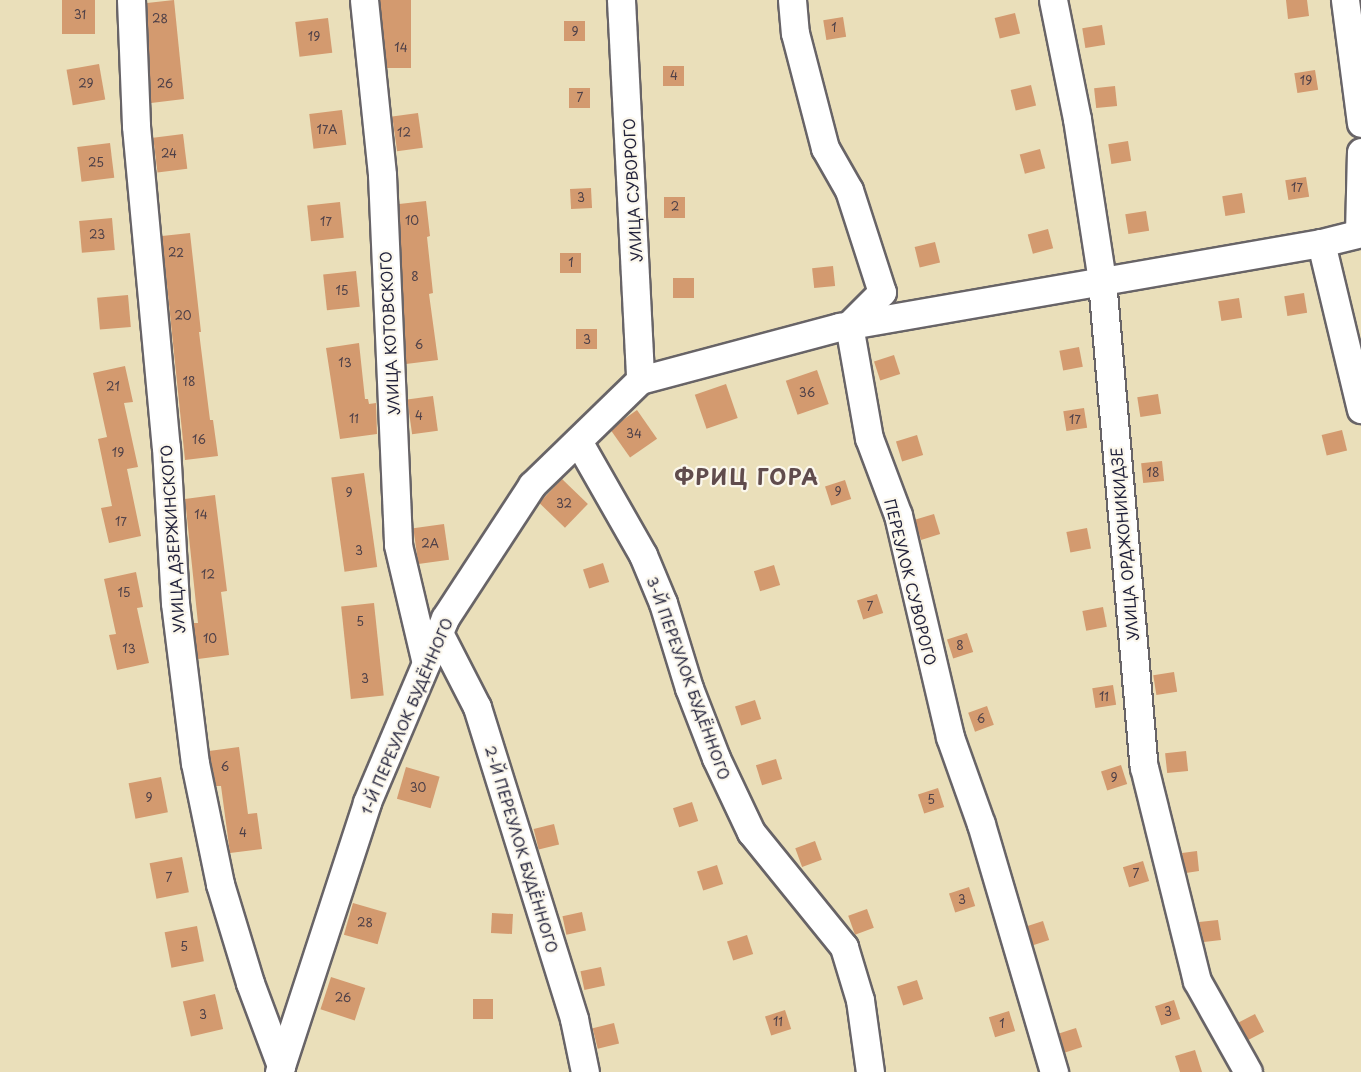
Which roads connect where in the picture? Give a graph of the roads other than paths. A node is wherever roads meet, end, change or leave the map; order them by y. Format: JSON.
{"nodes":[{"id":1,"x":131,"y":0,"type":"edge"},
{"id":2,"x":364,"y":0,"type":"edge"},
{"id":3,"x":621,"y":0,"type":"edge"},
{"id":4,"x":792,"y":0,"type":"edge"},
{"id":5,"x":1053,"y":0,"type":"edge"},
{"id":6,"x":1345,"y":0,"type":"edge"},
{"id":7,"x":1361,"y":123,"type":"edge"},
{"id":8,"x":1361,"y":152,"type":"edge"},
{"id":9,"x":1360,"y":233,"type":"edge"},
{"id":10,"x":1321,"y":243,"type":"junction"},
{"id":11,"x":1102,"y":281,"type":"junction"},
{"id":12,"x":849,"y":325,"type":"junction"},
{"id":13,"x":640,"y":380,"type":"junction"},
{"id":14,"x":1361,"y":409,"type":"edge"},
{"id":15,"x":578,"y":441,"type":"junction"},
{"id":16,"x":439,"y":633,"type":"junction"},
{"id":17,"x":426,"y":663,"type":"junction"},
{"id":18,"x":280,"y":1069,"type":"edge"},
{"id":19,"x":585,"y":1072,"type":"edge"},
{"id":20,"x":870,"y":1072,"type":"edge"},
{"id":21,"x":1054,"y":1072,"type":"edge"},
{"id":22,"x":1248,"y":1072,"type":"edge"}],
"edges":[{"from":1,"to":18,"type":"street","name":"УЛИЦА ДЗЕРЖИНСКОГО"},
{"from":2,"to":17,"type":"street","name":"УЛИЦА КОТОВСКОГО"},
{"from":3,"to":13,"type":"street","name":"УЛИЦА СУВОРОГО"},
{"from":4,"to":12,"type":"street"},
{"from":5,"to":11,"type":"street","name":"УЛИЦА ОРДЖОНИКИДЗЕ"},
{"from":6,"to":7,"type":"street"},
{"from":8,"to":9,"type":"street"},
{"from":9,"to":10,"type":"street"},
{"from":10,"to":11,"type":"street"},
{"from":10,"to":14,"type":"street"},
{"from":11,"to":12,"type":"street"},
{"from":11,"to":22,"type":"street","name":"УЛИЦА ОРДЖОНИКИДЗЕ"},
{"from":12,"to":13,"type":"street"},
{"from":12,"to":21,"type":"street","name":"ПЕРЕУЛОК СУВОРОГО"},
{"from":13,"to":15,"type":"street","name":"1-Й ПЕРЕУЛОК БУДЁННОГО"},
{"from":15,"to":16,"type":"street","name":"1-Й ПЕРЕУЛОК БУДЁННОГО"},
{"from":15,"to":20,"type":"street","name":"3-Й ПЕРЕУЛОК БУДЁННОГО"},
{"from":16,"to":17,"type":"street","name":"1-Й ПЕРЕУЛОК БУДЁННОГО"},
{"from":16,"to":19,"type":"street","name":"2-Й ПЕРЕУЛОК БУДЁННОГО"},
{"from":17,"to":18,"type":"street","name":"1-Й ПЕРЕУЛОК БУДЁННОГО"}]}
